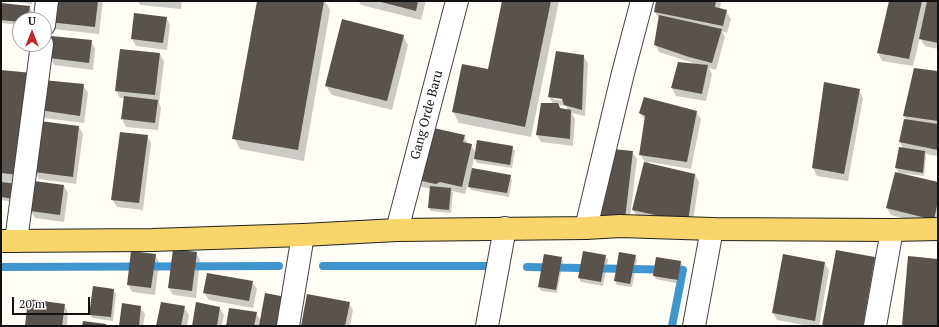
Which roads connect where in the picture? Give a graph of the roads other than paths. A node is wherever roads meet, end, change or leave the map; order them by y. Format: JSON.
{"nodes":[{"id":1,"x":47,"y":1,"type":"edge"},
{"id":2,"x":457,"y":1,"type":"edge"},
{"id":3,"x":642,"y":1,"type":"edge"},
{"id":4,"x":46,"y":12,"type":"edge"},
{"id":5,"x":41,"y":52,"type":"edge"},
{"id":6,"x":505,"y":228,"type":"junction"},
{"id":7,"x":586,"y":228,"type":"junction"},
{"id":8,"x":712,"y":229,"type":"junction"},
{"id":9,"x":938,"y":229,"type":"edge"},
{"id":10,"x":397,"y":230,"type":"junction"},
{"id":11,"x":892,"y":230,"type":"junction"},
{"id":12,"x":304,"y":235,"type":"junction"},
{"id":13,"x":8,"y":241,"type":"edge"},
{"id":14,"x":288,"y":326,"type":"edge"},
{"id":15,"x":487,"y":326,"type":"edge"},
{"id":16,"x":694,"y":326,"type":"edge"},
{"id":17,"x":875,"y":326,"type":"edge"}],
"edges":[{"from":1,"to":4,"type":"street"},
{"from":2,"to":10,"type":"street","name":"Gang Orde Baru"},
{"from":3,"to":7,"type":"street"},
{"from":5,"to":13,"type":"street"},
{"from":6,"to":7,"type":"main road"},
{"from":6,"to":10,"type":"main road"},
{"from":6,"to":15,"type":"street"},
{"from":7,"to":8,"type":"main road"},
{"from":8,"to":11,"type":"main road"},
{"from":8,"to":16,"type":"street"},
{"from":9,"to":11,"type":"main road"},
{"from":10,"to":12,"type":"main road"},
{"from":11,"to":17,"type":"street"},
{"from":12,"to":13,"type":"main road"},
{"from":12,"to":14,"type":"street"}]}
